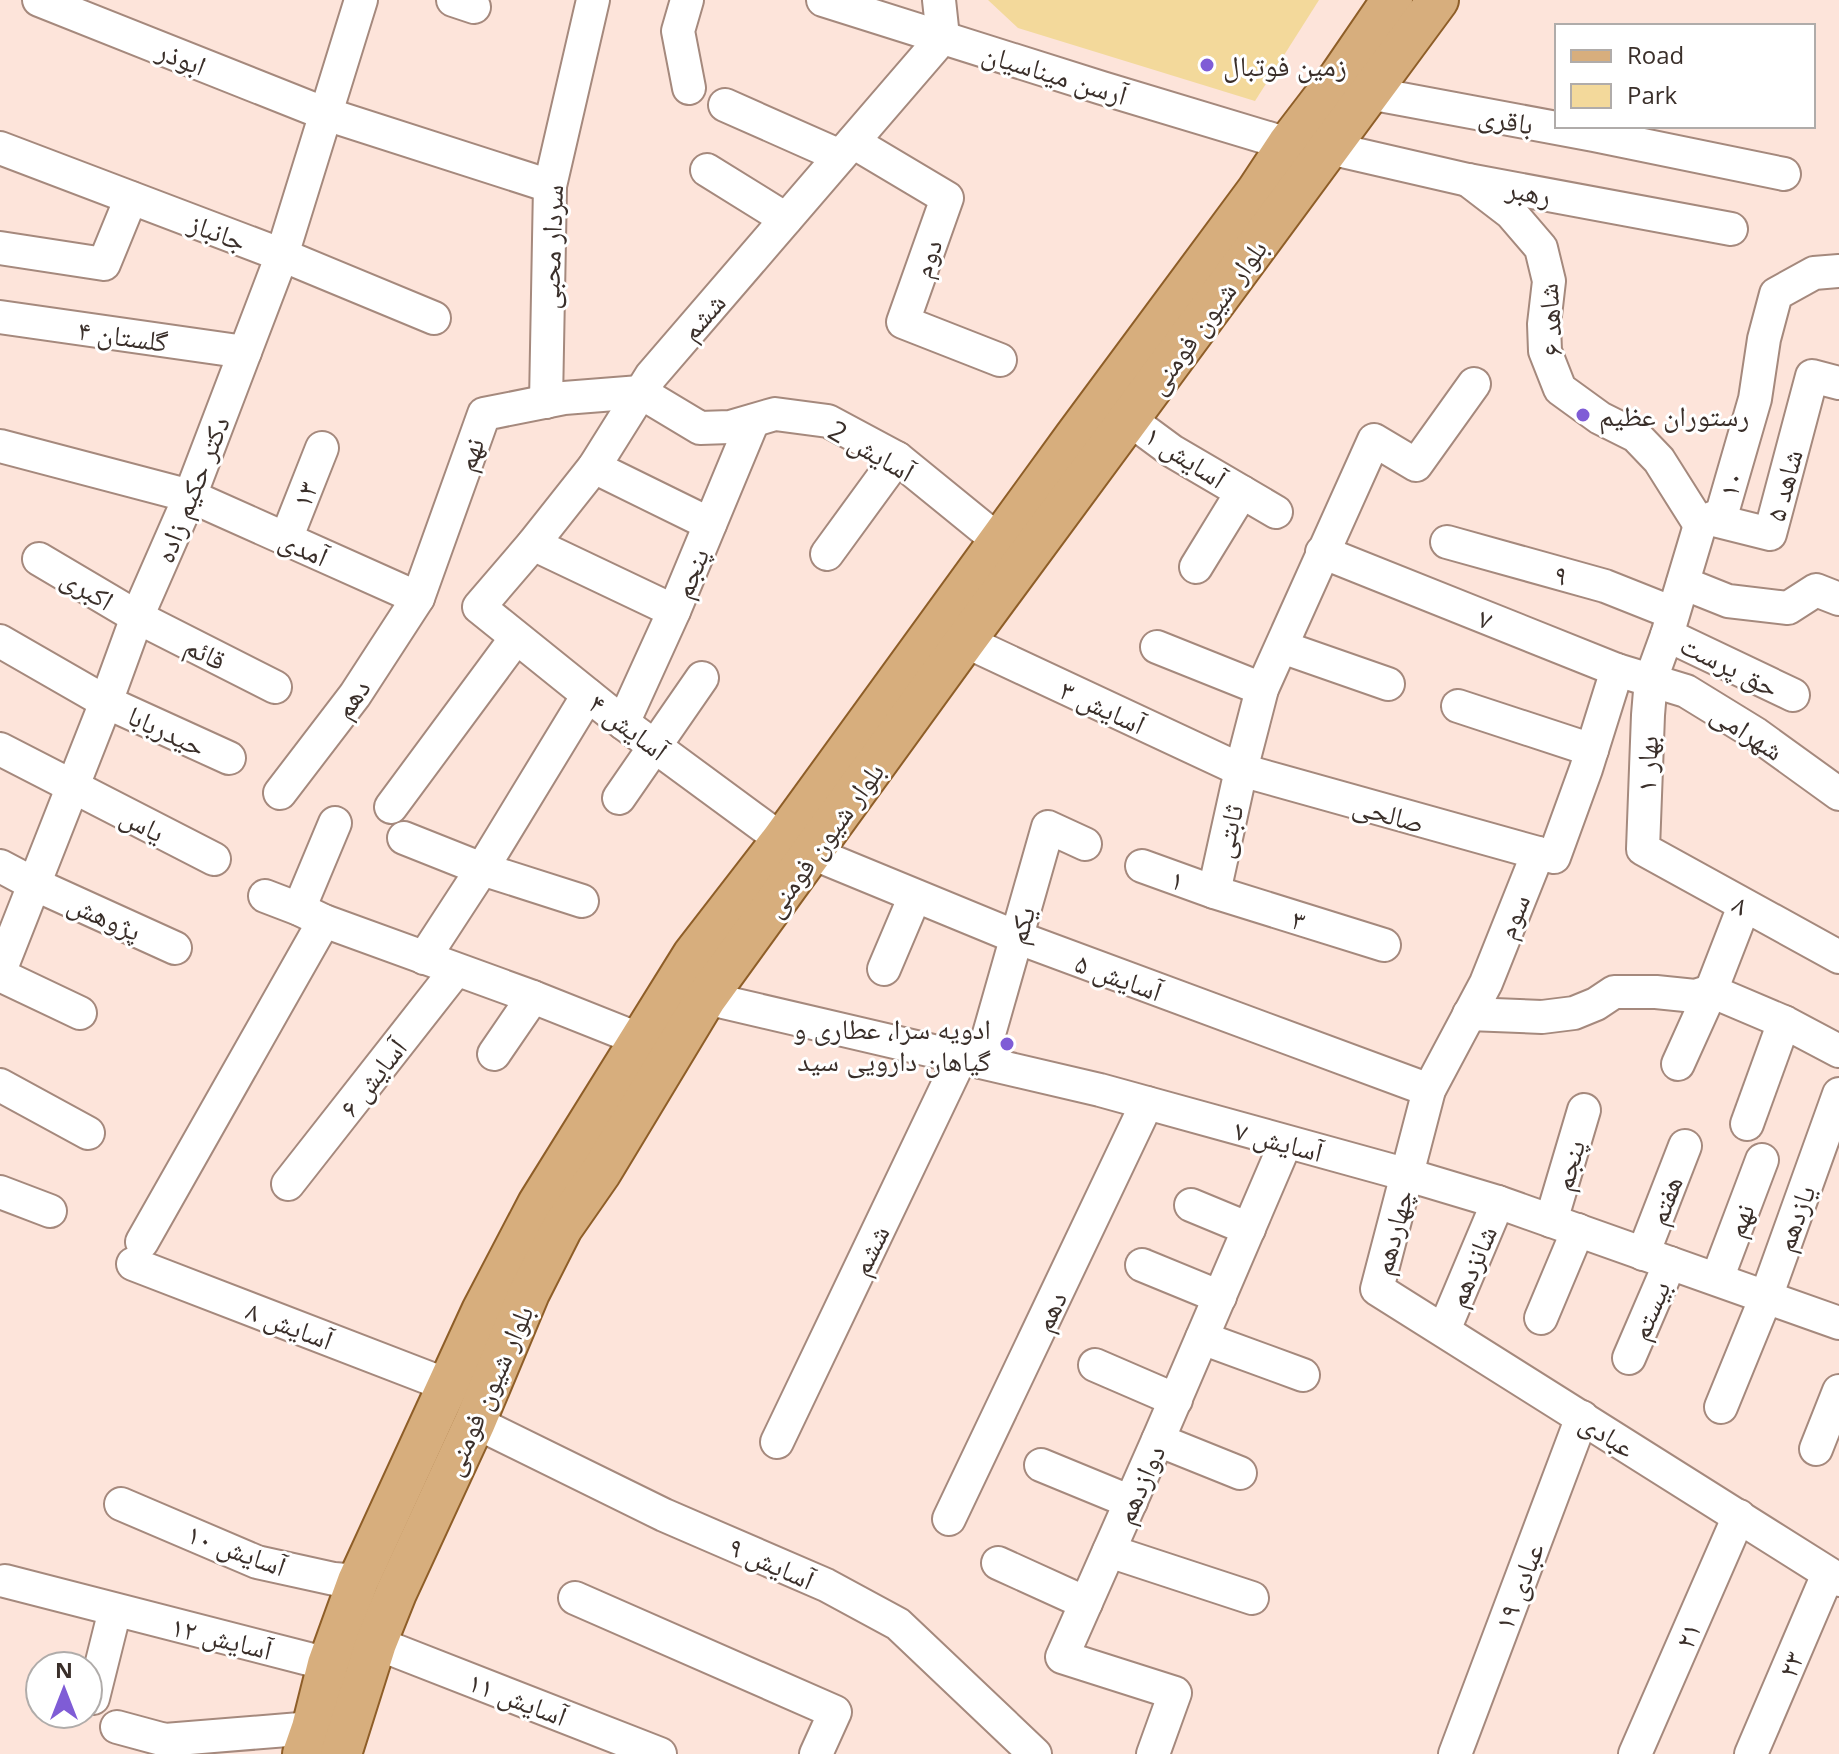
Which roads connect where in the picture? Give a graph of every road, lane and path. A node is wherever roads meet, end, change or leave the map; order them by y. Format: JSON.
{"nodes":[{"id":1,"x":39,"y":0,"type":"edge"},
{"id":2,"x":361,"y":0,"type":"edge"},
{"id":3,"x":593,"y":0,"type":"edge"},
{"id":4,"x":687,"y":0,"type":"edge"},
{"id":5,"x":823,"y":0,"type":"edge"},
{"id":6,"x":939,"y":0,"type":"edge"},
{"id":7,"x":1392,"y":0,"type":"edge"},
{"id":8,"x":1438,"y":0,"type":"edge"},
{"id":9,"x":943,"y":37,"type":"junction"},
{"id":10,"x":689,"y":88,"type":"dead end"},
{"id":11,"x":1369,"y":93,"type":"junction"},
{"id":12,"x":725,"y":105,"type":"dead end"},
{"id":13,"x":326,"y":114,"type":"junction"},
{"id":14,"x":1555,"y":128,"type":"edge"},
{"id":15,"x":1556,"y":128,"type":"edge"},
{"id":16,"x":1288,"y":144,"type":"junction"},
{"id":17,"x":0,"y":148,"type":"edge"},
{"id":18,"x":1329,"y":148,"type":"junction"},
{"id":19,"x":846,"y":149,"type":"junction"},
{"id":20,"x":707,"y":170,"type":"dead end"},
{"id":21,"x":1784,"y":174,"type":"dead end"},
{"id":22,"x":1468,"y":180,"type":"junction"},
{"id":23,"x":550,"y":186,"type":"junction"},
{"id":24,"x":131,"y":198,"type":"junction"},
{"id":25,"x":786,"y":219,"type":"junction"},
{"id":26,"x":1731,"y":229,"type":"dead end"},
{"id":27,"x":0,"y":248,"type":"edge"},
{"id":28,"x":282,"y":255,"type":"junction"},
{"id":29,"x":1839,"y":271,"type":"edge"},
{"id":30,"x":0,"y":317,"type":"edge"},
{"id":31,"x":434,"y":318,"type":"dead end"},
{"id":32,"x":245,"y":352,"type":"junction"},
{"id":33,"x":1000,"y":360,"type":"dead end"},
{"id":34,"x":1826,"y":380,"type":"edge"},
{"id":35,"x":1474,"y":384,"type":"dead end"},
{"id":36,"x":640,"y":392,"type":"junction"},
{"id":37,"x":546,"y":402,"type":"junction"},
{"id":38,"x":1130,"y":420,"type":"junction"},
{"id":39,"x":753,"y":421,"type":"junction"},
{"id":40,"x":0,"y":446,"type":"edge"},
{"id":41,"x":322,"y":448,"type":"dead end"},
{"id":42,"x":897,"y":458,"type":"junction"},
{"id":43,"x":594,"y":467,"type":"junction"},
{"id":44,"x":1242,"y":492,"type":"junction"},
{"id":45,"x":190,"y":496,"type":"junction"},
{"id":46,"x":1276,"y":512,"type":"dead end"},
{"id":47,"x":1705,"y":522,"type":"junction"},
{"id":48,"x":710,"y":524,"type":"junction"},
{"id":49,"x":286,"y":539,"type":"junction"},
{"id":50,"x":999,"y":541,"type":"junction"},
{"id":51,"x":1447,"y":542,"type":"dead end"},
{"id":52,"x":533,"y":544,"type":"junction"},
{"id":53,"x":1322,"y":552,"type":"junction"},
{"id":54,"x":827,"y":554,"type":"dead end"},
{"id":55,"x":39,"y":559,"type":"dead end"},
{"id":56,"x":1196,"y":567,"type":"dead end"},
{"id":57,"x":418,"y":598,"type":"junction"},
{"id":58,"x":1839,"y":599,"type":"edge"},
{"id":59,"x":479,"y":607,"type":"joint"},
{"id":60,"x":1674,"y":610,"type":"junction"},
{"id":61,"x":674,"y":611,"type":"junction"},
{"id":62,"x":137,"y":617,"type":"junction"},
{"id":63,"x":516,"y":638,"type":"junction"},
{"id":64,"x":0,"y":641,"type":"edge"},
{"id":65,"x":965,"y":641,"type":"junction"},
{"id":66,"x":1157,"y":647,"type":"dead end"},
{"id":67,"x":1282,"y":647,"type":"junction"},
{"id":68,"x":1617,"y":670,"type":"junction"},
{"id":69,"x":702,"y":678,"type":"dead end"},
{"id":70,"x":1651,"y":679,"type":"junction"},
{"id":71,"x":1388,"y":684,"type":"dead end"},
{"id":72,"x":275,"y":687,"type":"dead end"},
{"id":73,"x":1262,"y":689,"type":"junction"},
{"id":74,"x":588,"y":695,"type":"junction"},
{"id":75,"x":1793,"y":695,"type":"dead end"},
{"id":76,"x":106,"y":702,"type":"junction"},
{"id":77,"x":1458,"y":706,"type":"dead end"},
{"id":78,"x":623,"y":723,"type":"junction"},
{"id":79,"x":656,"y":746,"type":"junction"},
{"id":80,"x":0,"y":749,"type":"edge"},
{"id":81,"x":1592,"y":750,"type":"junction"},
{"id":82,"x":229,"y":758,"type":"dead end"},
{"id":83,"x":1241,"y":770,"type":"junction"},
{"id":84,"x":72,"y":787,"type":"junction"},
{"id":85,"x":280,"y":793,"type":"dead end"},
{"id":86,"x":1839,"y":794,"type":"edge"},
{"id":87,"x":619,"y":798,"type":"dead end"},
{"id":88,"x":391,"y":807,"type":"dead end"},
{"id":89,"x":335,"y":823,"type":"dead end"},
{"id":90,"x":404,"y":838,"type":"dead end"},
{"id":91,"x":1085,"y":844,"type":"dead end"},
{"id":92,"x":797,"y":847,"type":"junction"},
{"id":93,"x":1643,"y":849,"type":"joint"},
{"id":94,"x":1538,"y":853,"type":"junction"},
{"id":95,"x":214,"y":859,"type":"dead end"},
{"id":96,"x":0,"y":866,"type":"edge"},
{"id":97,"x":1142,"y":866,"type":"dead end"},
{"id":98,"x":482,"y":869,"type":"junction"},
{"id":99,"x":34,"y":884,"type":"junction"},
{"id":100,"x":1214,"y":892,"type":"junction"},
{"id":101,"x":265,"y":896,"type":"dead end"},
{"id":102,"x":915,"y":896,"type":"junction"},
{"id":103,"x":582,"y":901,"type":"dead end"},
{"id":104,"x":1744,"y":906,"type":"junction"},
{"id":105,"x":312,"y":915,"type":"junction"},
{"id":106,"x":1016,"y":937,"type":"junction"},
{"id":107,"x":1384,"y":945,"type":"dead end"},
{"id":108,"x":175,"y":948,"type":"dead end"},
{"id":109,"x":1839,"y":957,"type":"edge"},
{"id":110,"x":424,"y":958,"type":"junction"},
{"id":111,"x":884,"y":969,"type":"dead end"},
{"id":112,"x":456,"y":970,"type":"junction"},
{"id":113,"x":0,"y":973,"type":"edge"},
{"id":114,"x":1711,"y":991,"type":"junction"},
{"id":115,"x":533,"y":997,"type":"junction"},
{"id":116,"x":706,"y":998,"type":"junction"},
{"id":117,"x":80,"y":1013,"type":"dead end"},
{"id":118,"x":1469,"y":1014,"type":"junction"},
{"id":119,"x":1784,"y":1022,"type":"junction"},
{"id":120,"x":641,"y":1040,"type":"junction"},
{"id":121,"x":1839,"y":1051,"type":"edge"},
{"id":122,"x":494,"y":1054,"type":"dead end"},
{"id":123,"x":971,"y":1060,"type":"junction"},
{"id":124,"x":1678,"y":1064,"type":"dead end"},
{"id":125,"x":0,"y":1085,"type":"edge"},
{"id":126,"x":1429,"y":1090,"type":"junction"},
{"id":127,"x":1839,"y":1094,"type":"edge"},
{"id":128,"x":1147,"y":1103,"type":"junction"},
{"id":129,"x":1584,"y":1110,"type":"dead end"},
{"id":130,"x":1747,"y":1124,"type":"dead end"},
{"id":131,"x":88,"y":1133,"type":"dead end"},
{"id":132,"x":1286,"y":1142,"type":"junction"},
{"id":133,"x":1685,"y":1146,"type":"dead end"},
{"id":134,"x":1762,"y":1160,"type":"dead end"},
{"id":135,"x":586,"y":1162,"type":"junction"},
{"id":136,"x":1408,"y":1175,"type":"junction"},
{"id":137,"x":288,"y":1184,"type":"dead end"},
{"id":138,"x":0,"y":1192,"type":"edge"},
{"id":139,"x":1498,"y":1202,"type":"junction"},
{"id":140,"x":1191,"y":1205,"type":"dead end"},
{"id":141,"x":50,"y":1211,"type":"dead end"},
{"id":142,"x":1564,"y":1225,"type":"junction"},
{"id":143,"x":1249,"y":1229,"type":"junction"},
{"id":144,"x":1656,"y":1258,"type":"junction"},
{"id":145,"x":1142,"y":1265,"type":"dead end"},
{"id":146,"x":1717,"y":1279,"type":"junction"},
{"id":147,"x":1377,"y":1289,"type":"joint"},
{"id":148,"x":1220,"y":1297,"type":"junction"},
{"id":149,"x":1766,"y":1297,"type":"junction"},
{"id":150,"x":1541,"y":1318,"type":"dead end"},
{"id":151,"x":1839,"y":1323,"type":"edge"},
{"id":152,"x":1444,"y":1330,"type":"junction"},
{"id":153,"x":1202,"y":1338,"type":"junction"},
{"id":154,"x":1629,"y":1358,"type":"dead end"},
{"id":155,"x":1095,"y":1365,"type":"dead end"},
{"id":156,"x":1303,"y":1375,"type":"dead end"},
{"id":157,"x":447,"y":1385,"type":"junction"},
{"id":158,"x":1839,"y":1391,"type":"edge"},
{"id":159,"x":1176,"y":1400,"type":"junction"},
{"id":160,"x":1721,"y":1407,"type":"dead end"},
{"id":161,"x":1582,"y":1417,"type":"junction"},
{"id":162,"x":475,"y":1422,"type":"junction"},
{"id":163,"x":1158,"y":1440,"type":"junction"},
{"id":164,"x":777,"y":1442,"type":"dead end"},
{"id":165,"x":1816,"y":1449,"type":"dead end"},
{"id":166,"x":1041,"y":1465,"type":"dead end"},
{"id":167,"x":1240,"y":1473,"type":"dead end"},
{"id":168,"x":1131,"y":1502,"type":"junction"},
{"id":169,"x":121,"y":1504,"type":"dead end"},
{"id":170,"x":1739,"y":1516,"type":"junction"},
{"id":171,"x":949,"y":1519,"type":"dead end"},
{"id":172,"x":1109,"y":1551,"type":"junction"},
{"id":173,"x":998,"y":1563,"type":"dead end"},
{"id":174,"x":1834,"y":1577,"type":"edge"},
{"id":175,"x":5,"y":1581,"type":"dead end"},
{"id":176,"x":358,"y":1581,"type":"junction"},
{"id":177,"x":575,"y":1598,"type":"dead end"},
{"id":178,"x":1252,"y":1598,"type":"dead end"},
{"id":179,"x":1086,"y":1603,"type":"junction"},
{"id":180,"x":115,"y":1610,"type":"junction"},
{"id":181,"x":376,"y":1643,"type":"junction"},
{"id":182,"x":104,"y":1654,"type":"edge"},
{"id":183,"x":328,"y":1664,"type":"junction"},
{"id":184,"x":117,"y":1727,"type":"dead end"},
{"id":185,"x":307,"y":1741,"type":"edge"},
{"id":186,"x":341,"y":1754,"type":"edge"},
{"id":187,"x":660,"y":1754,"type":"edge"},
{"id":188,"x":816,"y":1754,"type":"edge"},
{"id":189,"x":1035,"y":1754,"type":"edge"},
{"id":190,"x":1153,"y":1754,"type":"edge"},
{"id":191,"x":1455,"y":1754,"type":"edge"},
{"id":192,"x":1635,"y":1754,"type":"edge"},
{"id":193,"x":1751,"y":1754,"type":"edge"}],
"edges":[{"from":1,"to":13,"type":"street","name":"ابوذر"},
{"from":2,"to":13,"type":"street","name":"دکتر حکیم زاده"},
{"from":3,"to":23,"type":"street","name":"سردار محبی"},
{"from":4,"to":10,"type":"street"},
{"from":5,"to":9,"type":"street","name":"آرسن میناسیان"},
{"from":6,"to":9,"type":"street"},
{"from":7,"to":16,"type":"main road","name":"بلوار شیون فومنی"},
{"from":8,"to":11,"type":"main road","name":"بلوار شیون فومنی"},
{"from":9,"to":16,"type":"street","name":"آرسن میناسیان"},
{"from":9,"to":19,"type":"street","name":"ششم"},
{"from":11,"to":14,"type":"street","name":"باقری"},
{"from":11,"to":18,"type":"main road","name":"بلوار شیون فومنی"},
{"from":12,"to":19,"type":"street"},
{"from":13,"to":23,"type":"street","name":"ابوذر"},
{"from":13,"to":28,"type":"street","name":"دکتر حکیم زاده"},
{"from":15,"to":21,"type":"street","name":"باقری"},
{"from":16,"to":50,"type":"main road","name":"بلوار شیون فومنی"},
{"from":17,"to":24,"type":"street","name":"جانباز"},
{"from":18,"to":22,"type":"street","name":"رهبر"},
{"from":18,"to":38,"type":"main road","name":"بلوار شیون فومنی"},
{"from":19,"to":25,"type":"street","name":"ششم"},
{"from":19,"to":33,"type":"street","name":"دوم"},
{"from":20,"to":25,"type":"street"},
{"from":22,"to":26,"type":"street","name":"رهبر"},
{"from":22,"to":47,"type":"street","name":"شاهد ۶"},
{"from":23,"to":37,"type":"street","name":"سردار محبی"},
{"from":24,"to":27,"type":"street"},
{"from":24,"to":28,"type":"street","name":"جانباز"},
{"from":25,"to":36,"type":"street","name":"ششم"},
{"from":28,"to":31,"type":"street","name":"جانباز"},
{"from":28,"to":32,"type":"street","name":"دکتر حکیم زاده"},
{"from":29,"to":47,"type":"street","name":"۱۰"},
{"from":30,"to":32,"type":"street","name":"گلستان ۴"},
{"from":32,"to":45,"type":"street","name":"دکتر حکیم زاده"},
{"from":34,"to":47,"type":"street","name":"شاهد ۵"},
{"from":35,"to":53,"type":"street"},
{"from":36,"to":37,"type":"street","name":"نهم"},
{"from":36,"to":39,"type":"street","name":"آسایش 2"},
{"from":36,"to":43,"type":"street","name":"ششم"},
{"from":37,"to":57,"type":"street","name":"نهم"},
{"from":38,"to":44,"type":"street","name":"آسایش ۱"},
{"from":38,"to":65,"type":"main road","name":"بلوار شیون فومنی"},
{"from":39,"to":42,"type":"street","name":"آسایش 2"},
{"from":39,"to":48,"type":"street","name":"پنجم"},
{"from":40,"to":45,"type":"street","name":"آمدی"},
{"from":41,"to":49,"type":"street","name":"۱۳"},
{"from":42,"to":50,"type":"street","name":"آسایش 2"},
{"from":42,"to":54,"type":"street"},
{"from":43,"to":48,"type":"street"},
{"from":43,"to":52,"type":"street","name":"ششم"},
{"from":44,"to":46,"type":"street","name":"آسایش ۱"},
{"from":44,"to":56,"type":"street","name":"آسایش ۱"},
{"from":45,"to":49,"type":"street","name":"آمدی"},
{"from":45,"to":62,"type":"street","name":"دکتر حکیم زاده"},
{"from":47,"to":60,"type":"street","name":"۱۰"},
{"from":48,"to":61,"type":"street","name":"پنجم"},
{"from":49,"to":57,"type":"street","name":"آمدی"},
{"from":50,"to":92,"type":"main road","name":"بلوار شیون فومنی"},
{"from":51,"to":60,"type":"street","name":"۹"},
{"from":52,"to":59,"type":"street","name":"ششم"},
{"from":52,"to":61,"type":"street"},
{"from":53,"to":67,"type":"street"},
{"from":53,"to":68,"type":"street","name":"۷"},
{"from":55,"to":62,"type":"street","name":"اکبری"},
{"from":57,"to":85,"type":"street","name":"دهم"},
{"from":58,"to":60,"type":"street"},
{"from":59,"to":63,"type":"street","name":"آسایش ۴"},
{"from":60,"to":70,"type":"street","name":"۱۰"},
{"from":60,"to":75,"type":"street","name":"حق پرست"},
{"from":61,"to":78,"type":"street","name":"پنجم"},
{"from":62,"to":72,"type":"street","name":"قائم"},
{"from":62,"to":76,"type":"street","name":"دکتر حکیم زاده"},
{"from":63,"to":74,"type":"street","name":"آسایش ۴"},
{"from":63,"to":88,"type":"street"},
{"from":64,"to":76,"type":"street","name":"حیدربابا"},
{"from":65,"to":83,"type":"street","name":"آسایش ۳"},
{"from":65,"to":92,"type":"main road","name":"بلوار شیون فومنی"},
{"from":66,"to":73,"type":"street"},
{"from":67,"to":71,"type":"street"},
{"from":67,"to":73,"type":"street"},
{"from":68,"to":70,"type":"street","name":"۷"},
{"from":68,"to":81,"type":"street"},
{"from":69,"to":79,"type":"street"},
{"from":70,"to":86,"type":"street","name":"شهرامی"},
{"from":70,"to":93,"type":"street","name":"بهار ۱"},
{"from":73,"to":83,"type":"street"},
{"from":74,"to":78,"type":"street","name":"آسایش ۴"},
{"from":74,"to":98,"type":"street"},
{"from":76,"to":82,"type":"street","name":"حیدربابا"},
{"from":76,"to":84,"type":"street","name":"دکتر حکیم زاده"},
{"from":77,"to":81,"type":"street"},
{"from":78,"to":79,"type":"street","name":"آسایش ۴"},
{"from":79,"to":87,"type":"street"},
{"from":79,"to":92,"type":"street","name":"آسایش ۴"},
{"from":80,"to":84,"type":"street","name":"یاس"},
{"from":81,"to":94,"type":"street"},
{"from":83,"to":94,"type":"street","name":"صالحی"},
{"from":83,"to":100,"type":"street","name":"ثابتی"},
{"from":84,"to":95,"type":"street","name":"یاس"},
{"from":84,"to":99,"type":"street","name":"دکتر حکیم زاده"},
{"from":89,"to":105,"type":"street"},
{"from":90,"to":98,"type":"street"},
{"from":91,"to":106,"type":"street","name":"یکم"},
{"from":92,"to":102,"type":"street","name":"آسایش ۵"},
{"from":92,"to":116,"type":"main road","name":"بلوار شیون فومنی"},
{"from":92,"to":120,"type":"main road","name":"بلوار شیون فومنی"},
{"from":93,"to":104,"type":"street","name":"۸"},
{"from":94,"to":118,"type":"street","name":"سوم"},
{"from":96,"to":99,"type":"street","name":"پژوهش"},
{"from":97,"to":100,"type":"street","name":"۱"},
{"from":98,"to":103,"type":"street"},
{"from":98,"to":110,"type":"street"},
{"from":99,"to":108,"type":"street","name":"پژوهش"},
{"from":99,"to":113,"type":"street","name":"دکتر حکیم زاده"},
{"from":100,"to":107,"type":"street","name":"۳"},
{"from":101,"to":105,"type":"street"},
{"from":102,"to":106,"type":"street","name":"آسایش ۵"},
{"from":102,"to":111,"type":"street"},
{"from":104,"to":109,"type":"street","name":"۸"},
{"from":104,"to":114,"type":"street"},
{"from":105,"to":110,"type":"street"},
{"from":105,"to":157,"type":"street","name":"آسایش ۸"},
{"from":106,"to":123,"type":"street","name":"یکم"},
{"from":106,"to":126,"type":"street","name":"آسایش ۵"},
{"from":110,"to":112,"type":"street"},
{"from":112,"to":115,"type":"street"},
{"from":112,"to":137,"type":"street","name":"آسایش ۶"},
{"from":113,"to":117,"type":"street"},
{"from":114,"to":118,"type":"street"},
{"from":114,"to":119,"type":"street"},
{"from":114,"to":124,"type":"street"},
{"from":115,"to":120,"type":"street"},
{"from":115,"to":122,"type":"street"},
{"from":116,"to":123,"type":"street","name":"آسایش ۷"},
{"from":116,"to":135,"type":"main road","name":"بلوار شیون فومنی"},
{"from":118,"to":126,"type":"street","name":"سوم"},
{"from":119,"to":121,"type":"street"},
{"from":119,"to":130,"type":"street"},
{"from":120,"to":135,"type":"main road","name":"بلوار شیون فومنی"},
{"from":123,"to":128,"type":"street","name":"آسایش ۷"},
{"from":123,"to":164,"type":"street","name":"ششم"},
{"from":125,"to":131,"type":"street"},
{"from":126,"to":136,"type":"street","name":"سوم"},
{"from":127,"to":149,"type":"street","name":"یازدهم"},
{"from":128,"to":132,"type":"street","name":"آسایش ۷"},
{"from":128,"to":171,"type":"street","name":"دهم"},
{"from":129,"to":142,"type":"street","name":"پنجم"},
{"from":132,"to":136,"type":"street","name":"آسایش ۷"},
{"from":132,"to":143,"type":"street","name":"دوازدهم"},
{"from":133,"to":144,"type":"street","name":"هفتم"},
{"from":134,"to":146,"type":"street","name":"نهم"},
{"from":135,"to":157,"type":"main road","name":"بلوار شیون فومنی"},
{"from":135,"to":162,"type":"main road","name":"بلوار شیون فومنی"},
{"from":136,"to":139,"type":"street","name":"آسایش ۷"},
{"from":136,"to":147,"type":"street","name":"چهاردهم"},
{"from":138,"to":141,"type":"street"},
{"from":139,"to":142,"type":"street","name":"آسایش ۷"},
{"from":139,"to":152,"type":"street","name":"شانزدهم"},
{"from":140,"to":143,"type":"street"},
{"from":142,"to":144,"type":"street","name":"آسایش ۷"},
{"from":142,"to":150,"type":"street","name":"پنجم"},
{"from":143,"to":148,"type":"street","name":"دوازدهم"},
{"from":144,"to":146,"type":"street","name":"آسایش ۷"},
{"from":144,"to":154,"type":"street","name":"بیستم"},
{"from":145,"to":148,"type":"street"},
{"from":146,"to":149,"type":"street","name":"آسایش ۷"},
{"from":147,"to":152,"type":"street","name":"عبادی"},
{"from":148,"to":153,"type":"street","name":"دوازدهم"},
{"from":149,"to":151,"type":"street","name":"آسایش ۷"},
{"from":149,"to":160,"type":"street","name":"یازدهم"},
{"from":152,"to":161,"type":"street","name":"عبادی"},
{"from":153,"to":156,"type":"street"},
{"from":153,"to":159,"type":"street","name":"دوازدهم"},
{"from":155,"to":159,"type":"street"},
{"from":157,"to":176,"type":"main road","name":"بلوار شیون فومنی"},
{"from":158,"to":165,"type":"street"},
{"from":159,"to":163,"type":"street","name":"دوازدهم"},
{"from":161,"to":170,"type":"street","name":"عبادی"},
{"from":161,"to":191,"type":"street","name":"عبادی ۱۹"},
{"from":162,"to":181,"type":"main road","name":"بلوار شیون فومنی"},
{"from":162,"to":189,"type":"street","name":"آسایش ۹"},
{"from":163,"to":167,"type":"street"},
{"from":163,"to":168,"type":"street","name":"دوازدهم"},
{"from":166,"to":168,"type":"street"},
{"from":168,"to":172,"type":"street","name":"دوازدهم"},
{"from":169,"to":176,"type":"street","name":"آسایش ‍۱۰"},
{"from":170,"to":174,"type":"street","name":"عبادی"},
{"from":170,"to":192,"type":"street","name":"۲۱"},
{"from":172,"to":178,"type":"street"},
{"from":172,"to":179,"type":"street","name":"دوازدهم"},
{"from":173,"to":179,"type":"street"},
{"from":174,"to":193,"type":"street","name":"۲۳"},
{"from":175,"to":180,"type":"street","name":"آسایش ۱۲"},
{"from":176,"to":183,"type":"main road","name":"بلوار شیون فومنی"},
{"from":177,"to":188,"type":"street"},
{"from":179,"to":190,"type":"street","name":"دوازدهم"},
{"from":180,"to":182,"type":"street"},
{"from":180,"to":183,"type":"street","name":"آسایش ۱۲"},
{"from":181,"to":186,"type":"main road","name":"بلوار شیون فومنی"},
{"from":181,"to":187,"type":"street","name":"آسایش ۱۱"},
{"from":183,"to":185,"type":"main road","name":"بلوار شیون فومنی"},
{"from":184,"to":185,"type":"street"}]}
